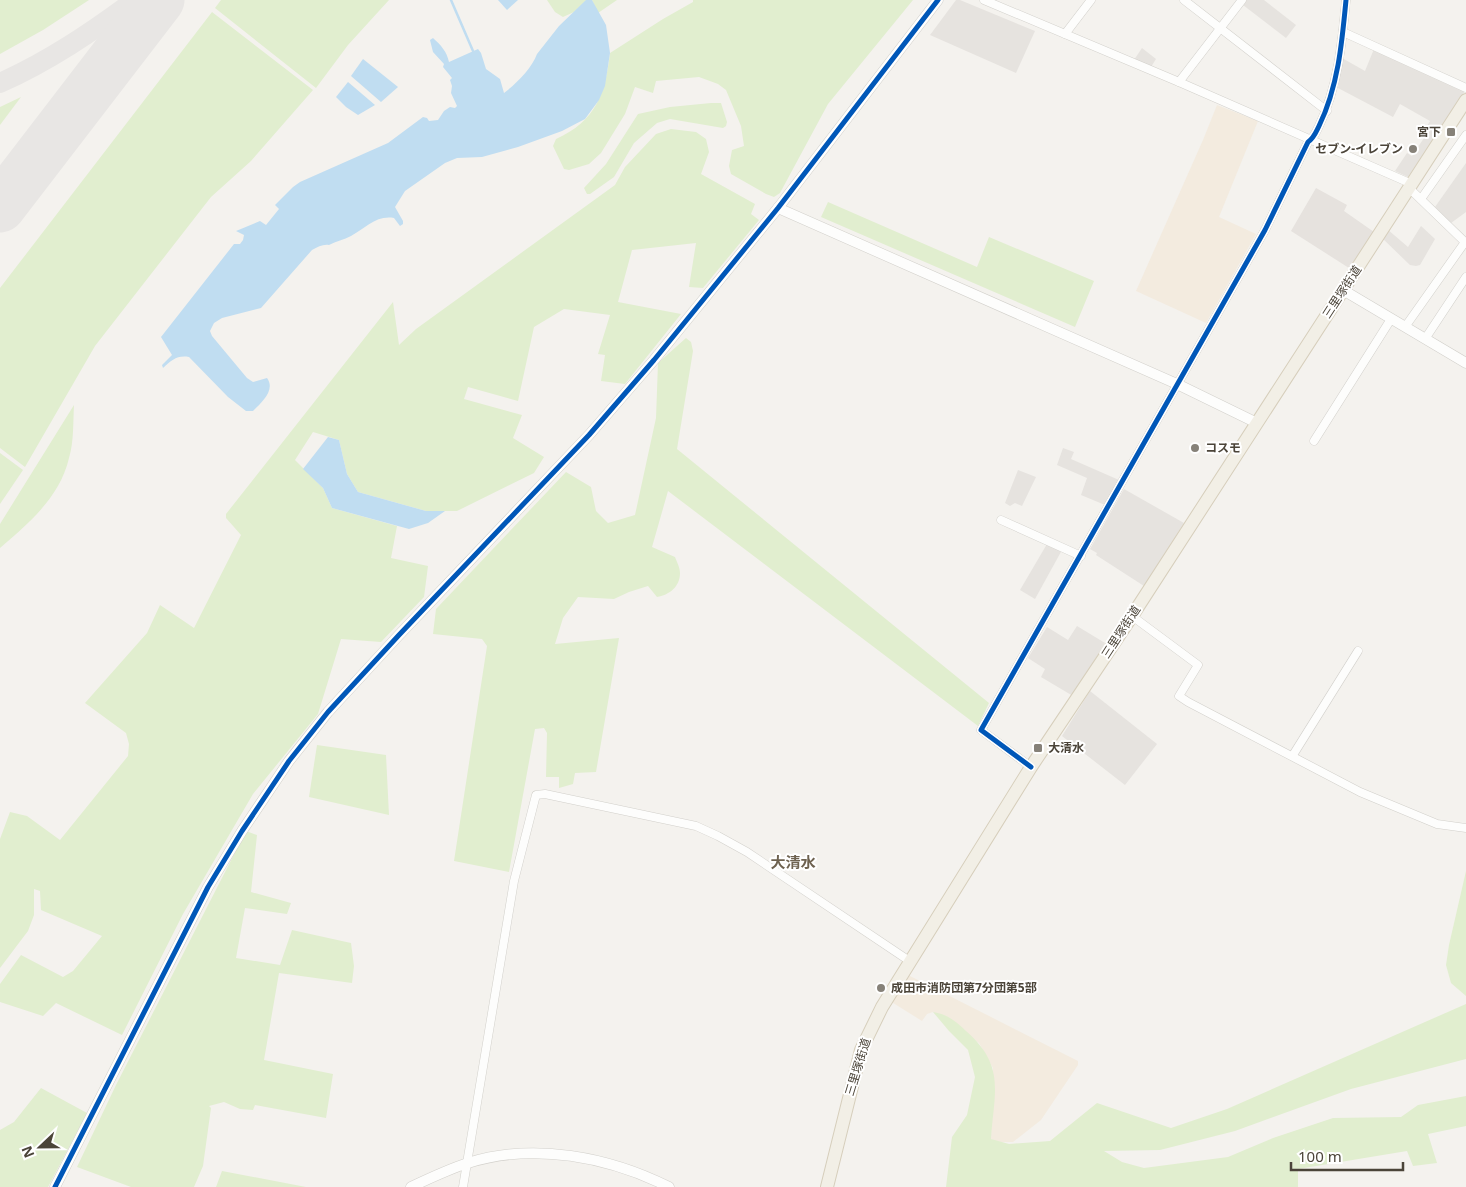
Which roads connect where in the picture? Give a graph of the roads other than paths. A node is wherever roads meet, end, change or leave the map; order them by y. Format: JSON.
{"nodes":[{"id":1,"x":938,"y":0,"type":"edge"},
{"id":2,"x":984,"y":0,"type":"edge"},
{"id":3,"x":1091,"y":0,"type":"edge"},
{"id":4,"x":1184,"y":0,"type":"edge"},
{"id":5,"x":1242,"y":0,"type":"edge"},
{"id":6,"x":1346,"y":0,"type":"edge"},
{"id":7,"x":1220,"y":28,"type":"junction"},
{"id":8,"x":1343,"y":32,"type":"junction"},
{"id":9,"x":1065,"y":34,"type":"junction"},
{"id":10,"x":1179,"y":82,"type":"junction"},
{"id":11,"x":1466,"y":88,"type":"edge"},
{"id":12,"x":1466,"y":100,"type":"edge"},
{"id":13,"x":1327,"y":111,"type":"junction"},
{"id":14,"x":1466,"y":135,"type":"edge"},
{"id":15,"x":1312,"y":140,"type":"junction"},
{"id":16,"x":1410,"y":186,"type":"junction"},
{"id":17,"x":1421,"y":199,"type":"junction"},
{"id":18,"x":778,"y":208,"type":"junction"},
{"id":19,"x":1465,"y":242,"type":"edge"},
{"id":20,"x":1466,"y":276,"type":"edge"},
{"id":21,"x":1343,"y":290,"type":"junction"},
{"id":22,"x":1391,"y":319,"type":"junction"},
{"id":23,"x":1405,"y":327,"type":"junction"},
{"id":24,"x":1425,"y":339,"type":"junction"},
{"id":25,"x":1466,"y":363,"type":"edge"},
{"id":26,"x":1177,"y":384,"type":"junction"},
{"id":27,"x":1257,"y":423,"type":"junction"},
{"id":28,"x":1314,"y":441,"type":"dead end"},
{"id":29,"x":1001,"y":520,"type":"dead end"},
{"id":30,"x":1082,"y":556,"type":"junction"},
{"id":31,"x":1132,"y":616,"type":"junction"},
{"id":32,"x":1358,"y":651,"type":"dead end"},
{"id":33,"x":1292,"y":755,"type":"junction"},
{"id":34,"x":1031,"y":768,"type":"junction"},
{"id":35,"x":1466,"y":828,"type":"edge"},
{"id":36,"x":910,"y":962,"type":"junction"},
{"id":37,"x":468,"y":1163,"type":"junction"},
{"id":38,"x":55,"y":1187,"type":"edge"},
{"id":39,"x":411,"y":1187,"type":"edge"},
{"id":40,"x":464,"y":1187,"type":"edge"},
{"id":41,"x":669,"y":1187,"type":"edge"},
{"id":42,"x":827,"y":1187,"type":"edge"}],
"edges":[{"from":1,"to":18,"type":"street"},
{"from":2,"to":9,"type":"street"},
{"from":3,"to":9,"type":"street"},
{"from":4,"to":7,"type":"street"},
{"from":5,"to":7,"type":"street"},
{"from":6,"to":8,"type":"street"},
{"from":7,"to":10,"type":"street"},
{"from":7,"to":13,"type":"street"},
{"from":8,"to":11,"type":"street"},
{"from":8,"to":13,"type":"street"},
{"from":9,"to":10,"type":"street"},
{"from":10,"to":15,"type":"street"},
{"from":12,"to":16,"type":"main road","name":"三里塚街道"},
{"from":13,"to":15,"type":"street"},
{"from":14,"to":17,"type":"street"},
{"from":15,"to":16,"type":"street"},
{"from":15,"to":26,"type":"street"},
{"from":16,"to":17,"type":"street"},
{"from":16,"to":21,"type":"main road","name":"三里塚街道"},
{"from":17,"to":19,"type":"street"},
{"from":18,"to":26,"type":"street"},
{"from":18,"to":38,"type":"street"},
{"from":19,"to":23,"type":"street"},
{"from":20,"to":24,"type":"street"},
{"from":21,"to":22,"type":"street"},
{"from":21,"to":27,"type":"main road","name":"三里塚街道"},
{"from":22,"to":23,"type":"street"},
{"from":22,"to":28,"type":"street"},
{"from":23,"to":24,"type":"street"},
{"from":24,"to":25,"type":"street"},
{"from":26,"to":27,"type":"street"},
{"from":26,"to":30,"type":"street"},
{"from":27,"to":31,"type":"main road","name":"三里塚街道"},
{"from":29,"to":30,"type":"street"},
{"from":30,"to":34,"type":"street"},
{"from":31,"to":33,"type":"street"},
{"from":31,"to":34,"type":"main road","name":"三里塚街道"},
{"from":32,"to":33,"type":"street"},
{"from":33,"to":35,"type":"street"},
{"from":34,"to":36,"type":"main road","name":"三里塚街道"},
{"from":36,"to":37,"type":"street"},
{"from":36,"to":42,"type":"main road","name":"三里塚街道"},
{"from":37,"to":39,"type":"street"},
{"from":37,"to":40,"type":"street"},
{"from":37,"to":41,"type":"street"}]}
